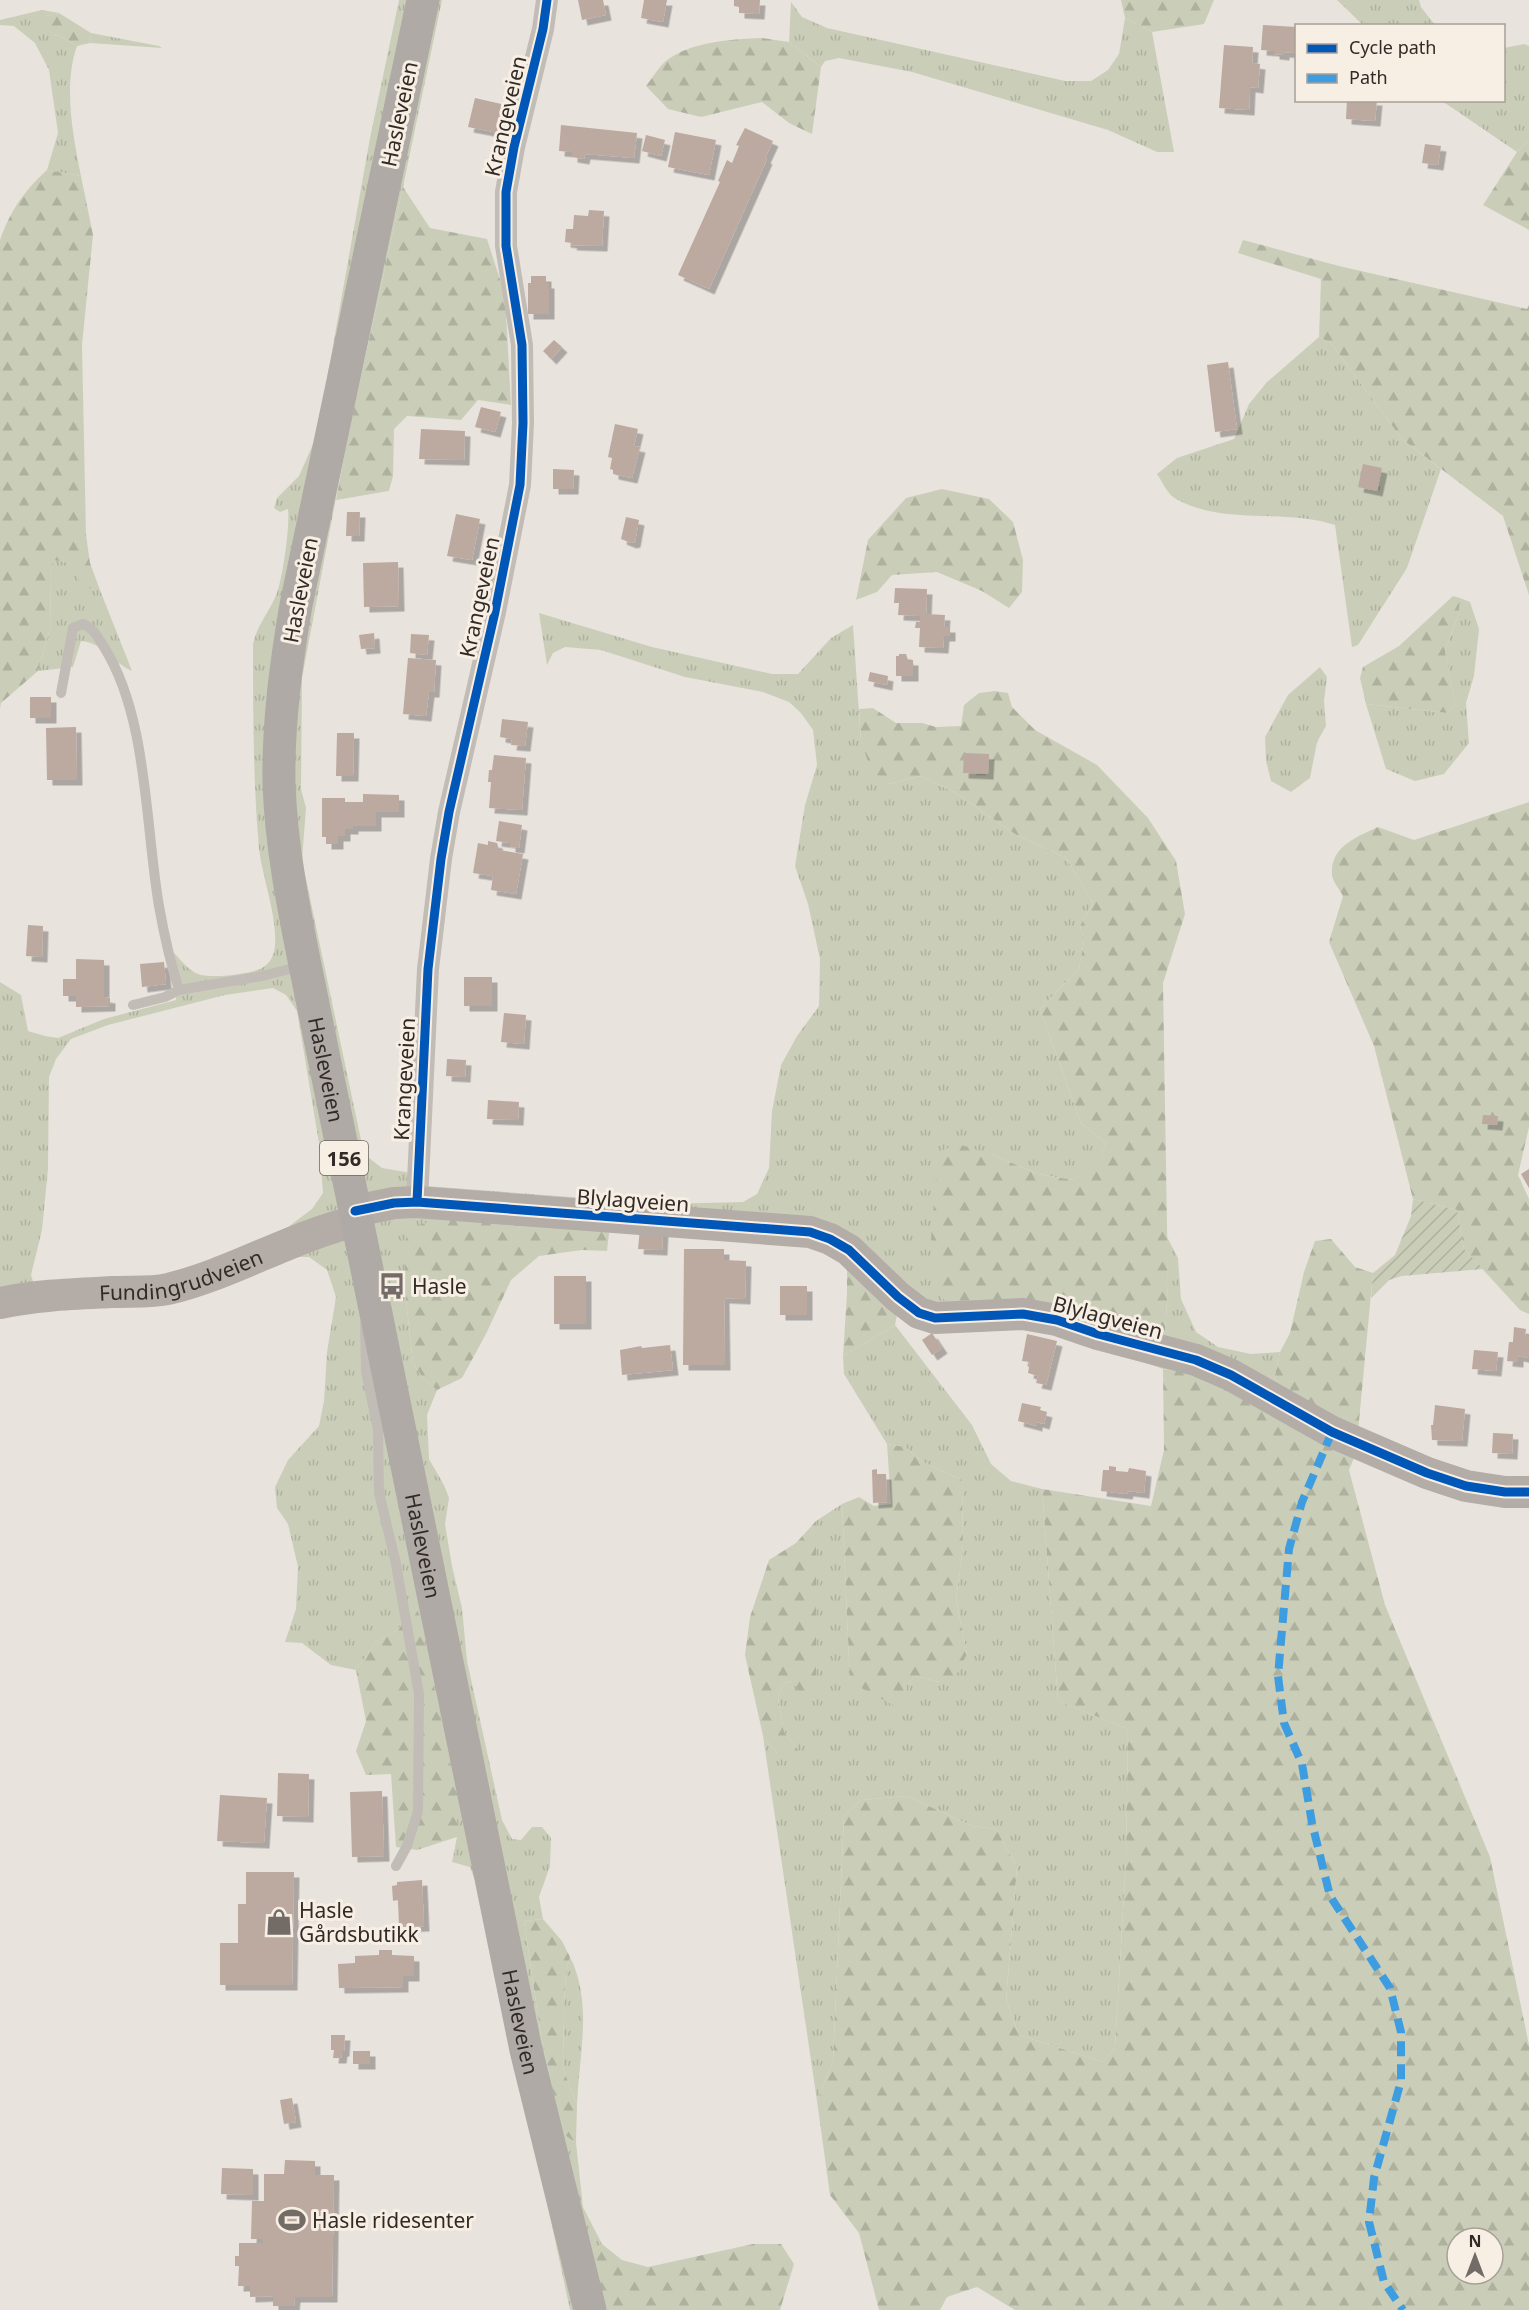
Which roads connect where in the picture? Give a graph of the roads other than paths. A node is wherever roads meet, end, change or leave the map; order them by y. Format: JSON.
{"nodes":[{"id":1,"x":423,"y":0,"type":"edge"},
{"id":2,"x":547,"y":0,"type":"edge"},
{"id":3,"x":61,"y":693,"type":"dead end"},
{"id":4,"x":305,"y":965,"type":"junction"},
{"id":5,"x":178,"y":990,"type":"junction"},
{"id":6,"x":133,"y":1005,"type":"dead end"},
{"id":7,"x":417,"y":1202,"type":"junction"},
{"id":8,"x":356,"y":1216,"type":"junction"},
{"id":9,"x":373,"y":1295,"type":"junction"},
{"id":10,"x":0,"y":1303,"type":"edge"},
{"id":11,"x":1529,"y":1492,"type":"edge"},
{"id":12,"x":396,"y":1866,"type":"dead end"},
{"id":13,"x":590,"y":2310,"type":"edge"}],
"edges":[{"from":1,"to":4,"type":"main road","name":"Hasleveien","number":"156"},
{"from":2,"to":7,"type":"street","name":"Krangeveien"},
{"from":3,"to":5,"type":"lane"},
{"from":4,"to":5,"type":"lane"},
{"from":4,"to":8,"type":"main road","name":"Hasleveien","number":"156"},
{"from":5,"to":6,"type":"lane"},
{"from":7,"to":8,"type":"street","name":"Blylagveien"},
{"from":7,"to":11,"type":"street","name":"Blylagveien"},
{"from":8,"to":9,"type":"main road","name":"Hasleveien","number":"156"},
{"from":8,"to":10,"type":"street","name":"Fundingrudveien"},
{"from":9,"to":12,"type":"lane"},
{"from":9,"to":13,"type":"main road","name":"Hasleveien","number":"156"}]}
